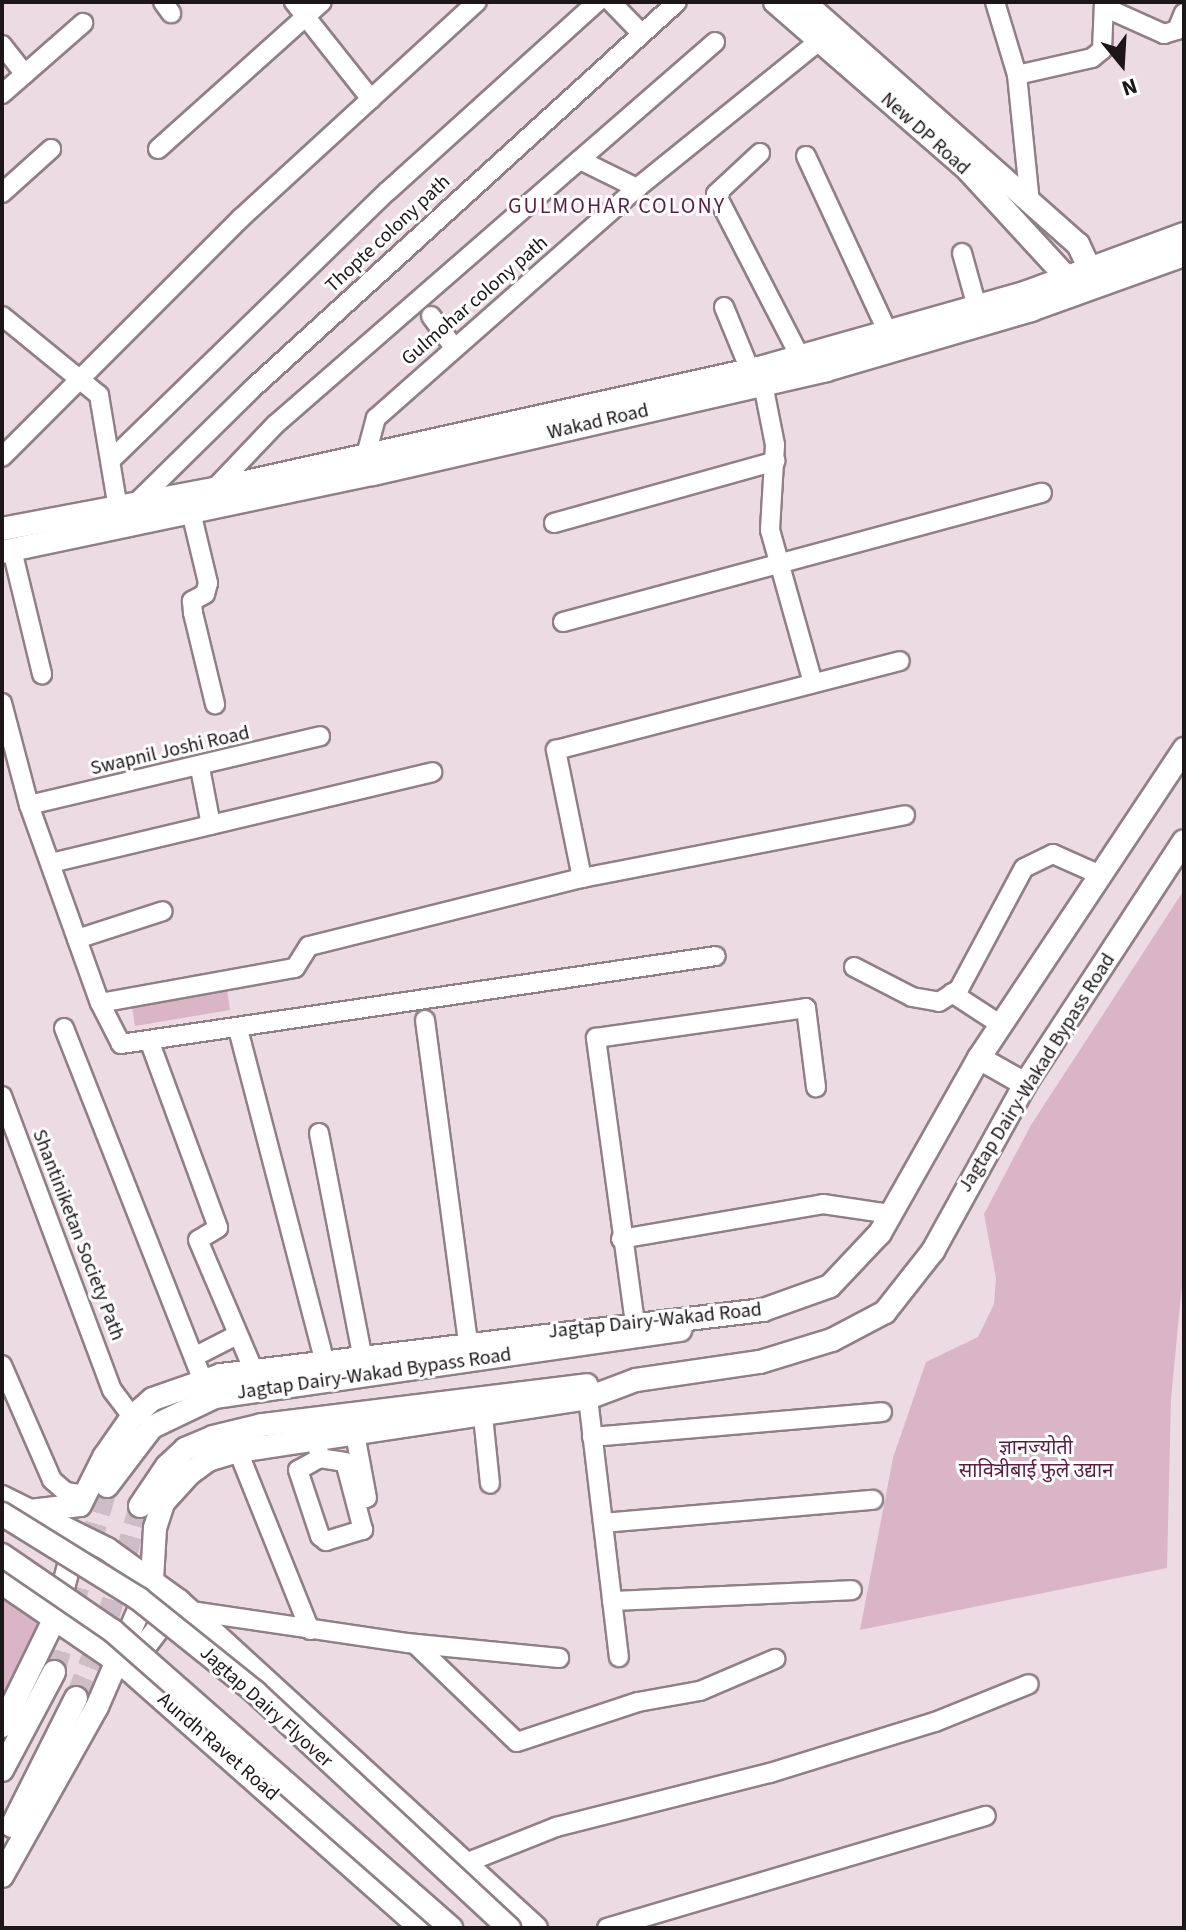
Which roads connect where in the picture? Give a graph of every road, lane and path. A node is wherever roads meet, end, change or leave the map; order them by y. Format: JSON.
{"nodes":[{"id":1,"x":294,"y":2,"type":"edge"},
{"id":2,"x":322,"y":2,"type":"edge"},
{"id":3,"x":477,"y":2,"type":"edge"},
{"id":4,"x":597,"y":2,"type":"edge"},
{"id":5,"x":611,"y":2,"type":"edge"},
{"id":6,"x":677,"y":2,"type":"edge"},
{"id":7,"x":775,"y":2,"type":"edge"},
{"id":8,"x":804,"y":2,"type":"edge"},
{"id":9,"x":995,"y":2,"type":"edge"},
{"id":10,"x":1104,"y":4,"type":"edge"},
{"id":11,"x":1184,"y":13,"type":"edge"},
{"id":12,"x":306,"y":17,"type":"junction"},
{"id":13,"x":83,"y":23,"type":"dead end"},
{"id":14,"x":641,"y":33,"type":"junction"},
{"id":15,"x":819,"y":41,"type":"junction"},
{"id":16,"x":715,"y":42,"type":"dead end"},
{"id":17,"x":2,"y":45,"type":"edge"},
{"id":18,"x":25,"y":74,"type":"junction"},
{"id":19,"x":1017,"y":75,"type":"junction"},
{"id":20,"x":2,"y":94,"type":"edge"},
{"id":21,"x":371,"y":99,"type":"junction"},
{"id":22,"x":51,"y":149,"type":"dead end"},
{"id":23,"x":158,"y":149,"type":"dead end"},
{"id":24,"x":760,"y":153,"type":"dead end"},
{"id":25,"x":806,"y":156,"type":"dead end"},
{"id":26,"x":580,"y":160,"type":"junction"},
{"id":27,"x":637,"y":188,"type":"junction"},
{"id":28,"x":2,"y":193,"type":"edge"},
{"id":29,"x":1030,"y":203,"type":"junction"},
{"id":30,"x":1184,"y":234,"type":"edge"},
{"id":31,"x":962,"y":253,"type":"dead end"},
{"id":32,"x":1184,"y":255,"type":"edge"},
{"id":33,"x":1083,"y":280,"type":"junction"},
{"id":34,"x":724,"y":307,"type":"dead end"},
{"id":35,"x":977,"y":307,"type":"junction"},
{"id":36,"x":431,"y":316,"type":"dead end"},
{"id":37,"x":8,"y":321,"type":"edge"},
{"id":38,"x":888,"y":333,"type":"junction"},
{"id":39,"x":454,"y":348,"type":"junction"},
{"id":40,"x":800,"y":357,"type":"junction"},
{"id":41,"x":757,"y":374,"type":"junction"},
{"id":42,"x":81,"y":377,"type":"junction"},
{"id":43,"x":366,"y":455,"type":"junction"},
{"id":44,"x":2,"y":457,"type":"edge"},
{"id":45,"x":111,"y":460,"type":"junction"},
{"id":46,"x":776,"y":461,"type":"junction"},
{"id":47,"x":214,"y":489,"type":"junction"},
{"id":48,"x":1042,"y":493,"type":"dead end"},
{"id":49,"x":125,"y":512,"type":"junction"},
{"id":50,"x":191,"y":512,"type":"junction"},
{"id":51,"x":554,"y":523,"type":"dead end"},
{"id":52,"x":2,"y":529,"type":"edge"},
{"id":53,"x":7,"y":551,"type":"edge"},
{"id":54,"x":778,"y":565,"type":"junction"},
{"id":55,"x":563,"y":622,"type":"dead end"},
{"id":56,"x":900,"y":661,"type":"dead end"},
{"id":57,"x":42,"y":674,"type":"dead end"},
{"id":58,"x":813,"y":683,"type":"junction"},
{"id":59,"x":2,"y":703,"type":"edge"},
{"id":60,"x":215,"y":704,"type":"dead end"},
{"id":61,"x":320,"y":736,"type":"dead end"},
{"id":62,"x":1184,"y":749,"type":"edge"},
{"id":63,"x":200,"y":768,"type":"junction"},
{"id":64,"x":432,"y":772,"type":"dead end"},
{"id":65,"x":29,"y":805,"type":"junction"},
{"id":66,"x":905,"y":815,"type":"dead end"},
{"id":67,"x":211,"y":825,"type":"junction"},
{"id":68,"x":1184,"y":841,"type":"edge"},
{"id":69,"x":51,"y":863,"type":"junction"},
{"id":70,"x":1100,"y":875,"type":"junction"},
{"id":71,"x":582,"y":878,"type":"junction"},
{"id":72,"x":163,"y":911,"type":"dead end"},
{"id":73,"x":77,"y":939,"type":"junction"},
{"id":74,"x":716,"y":956,"type":"dead end"},
{"id":75,"x":854,"y":967,"type":"dead end"},
{"id":76,"x":952,"y":993,"type":"junction"},
{"id":77,"x":100,"y":1003,"type":"junction"},
{"id":78,"x":425,"y":1020,"type":"dead end"},
{"id":79,"x":1001,"y":1025,"type":"junction"},
{"id":80,"x":64,"y":1028,"type":"dead end"},
{"id":81,"x":238,"y":1029,"type":"junction"},
{"id":82,"x":149,"y":1040,"type":"junction"},
{"id":83,"x":979,"y":1058,"type":"junction"},
{"id":84,"x":1025,"y":1084,"type":"junction"},
{"id":85,"x":816,"y":1087,"type":"dead end"},
{"id":86,"x":2,"y":1096,"type":"edge"},
{"id":87,"x":319,"y":1133,"type":"dead end"},
{"id":88,"x":891,"y":1214,"type":"junction"},
{"id":89,"x":621,"y":1239,"type":"junction"},
{"id":90,"x":722,"y":1316,"type":"junction"},
{"id":91,"x":635,"y":1323,"type":"junction"},
{"id":92,"x":235,"y":1336,"type":"junction"},
{"id":93,"x":468,"y":1342,"type":"junction"},
{"id":94,"x":362,"y":1354,"type":"junction"},
{"id":95,"x":194,"y":1357,"type":"junction"},
{"id":96,"x":324,"y":1359,"type":"junction"},
{"id":97,"x":2,"y":1365,"type":"edge"},
{"id":98,"x":253,"y":1369,"type":"junction"},
{"id":99,"x":636,"y":1380,"type":"junction"},
{"id":100,"x":203,"y":1381,"type":"junction"},
{"id":101,"x":588,"y":1398,"type":"junction"},
{"id":102,"x":882,"y":1412,"type":"dead end"},
{"id":103,"x":483,"y":1416,"type":"junction"},
{"id":104,"x":132,"y":1417,"type":"junction"},
{"id":105,"x":355,"y":1434,"type":"junction"},
{"id":106,"x":592,"y":1437,"type":"junction"},
{"id":107,"x":318,"y":1449,"type":"junction"},
{"id":108,"x":238,"y":1451,"type":"junction"},
{"id":109,"x":490,"y":1484,"type":"dead end"},
{"id":110,"x":107,"y":1486,"type":"tunnel mouth"},
{"id":111,"x":2,"y":1497,"type":"edge"},
{"id":112,"x":83,"y":1500,"type":"junction"},
{"id":113,"x":873,"y":1500,"type":"dead end"},
{"id":114,"x":140,"y":1506,"type":"tunnel mouth"},
{"id":115,"x":30,"y":1511,"type":"junction"},
{"id":116,"x":2,"y":1514,"type":"edge"},
{"id":117,"x":603,"y":1523,"type":"junction"},
{"id":118,"x":373,"y":1531,"type":"dead end"},
{"id":119,"x":77,"y":1534,"type":"junction"},
{"id":120,"x":2,"y":1555,"type":"edge"},
{"id":121,"x":152,"y":1580,"type":"junction"},
{"id":122,"x":2,"y":1583,"type":"edge"},
{"id":123,"x":852,"y":1590,"type":"dead end"},
{"id":124,"x":612,"y":1601,"type":"junction"},
{"id":125,"x":185,"y":1606,"type":"junction"},
{"id":126,"x":55,"y":1618,"type":"junction"},
{"id":127,"x":310,"y":1630,"type":"junction"},
{"id":128,"x":415,"y":1644,"type":"junction"},
{"id":129,"x":619,"y":1657,"type":"dead end"},
{"id":130,"x":559,"y":1658,"type":"dead end"},
{"id":131,"x":775,"y":1659,"type":"dead end"},
{"id":132,"x":122,"y":1665,"type":"junction"},
{"id":133,"x":54,"y":1672,"type":"tunnel mouth"},
{"id":134,"x":1029,"y":1684,"type":"dead end"},
{"id":135,"x":86,"y":1702,"type":"junction"},
{"id":136,"x":2,"y":1726,"type":"edge"},
{"id":137,"x":2,"y":1770,"type":"edge"},
{"id":138,"x":986,"y":1816,"type":"dead end"},
{"id":139,"x":2,"y":1846,"type":"edge"},
{"id":140,"x":468,"y":1862,"type":"junction"},
{"id":141,"x":2,"y":1876,"type":"edge"},
{"id":142,"x":421,"y":1928,"type":"edge"},
{"id":143,"x":451,"y":1928,"type":"edge"},
{"id":144,"x":509,"y":1928,"type":"edge"},
{"id":145,"x":536,"y":1928,"type":"edge"},
{"id":146,"x":607,"y":1928,"type":"edge"}],
"edges":[{"from":1,"to":12,"type":"street"},
{"from":2,"to":12,"type":"street"},
{"from":3,"to":21,"type":"street"},
{"from":4,"to":45,"type":"street"},
{"from":5,"to":14,"type":"street"},
{"from":6,"to":14,"type":"street","name":"Thopte colony path"},
{"from":7,"to":15,"type":"main road","name":"New DP Road"},
{"from":8,"to":29,"type":"main road","name":"New DP Road"},
{"from":9,"to":19,"type":"street"},
{"from":10,"to":11,"type":"street"},
{"from":10,"to":19,"type":"street"},
{"from":12,"to":21,"type":"street"},
{"from":12,"to":23,"type":"street"},
{"from":13,"to":18,"type":"street"},
{"from":14,"to":49,"type":"street","name":"Thopte colony path"},
{"from":15,"to":27,"type":"street","name":"Gulmohar colony path"},
{"from":15,"to":33,"type":"main road","name":"New DP Road"},
{"from":16,"to":26,"type":"street"},
{"from":17,"to":18,"type":"street"},
{"from":18,"to":20,"type":"street"},
{"from":19,"to":29,"type":"street"},
{"from":21,"to":42,"type":"street"},
{"from":22,"to":28,"type":"street"},
{"from":24,"to":40,"type":"street"},
{"from":25,"to":38,"type":"street"},
{"from":26,"to":27,"type":"street"},
{"from":26,"to":47,"type":"street"},
{"from":27,"to":39,"type":"street","name":"Gulmohar colony path"},
{"from":29,"to":33,"type":"main road","name":"New DP Road"},
{"from":30,"to":33,"type":"main road","name":"Wakad Road"},
{"from":31,"to":35,"type":"street"},
{"from":32,"to":33,"type":"main road","name":"Wakad Road"},
{"from":33,"to":35,"type":"main road","name":"Wakad Road"},
{"from":33,"to":41,"type":"main road","name":"Wakad Road"},
{"from":34,"to":41,"type":"street"},
{"from":35,"to":38,"type":"main road","name":"Wakad Road"},
{"from":36,"to":39,"type":"street"},
{"from":37,"to":42,"type":"street"},
{"from":38,"to":40,"type":"main road","name":"Wakad Road"},
{"from":39,"to":43,"type":"street","name":"Gulmohar colony path"},
{"from":40,"to":41,"type":"main road","name":"Wakad Road"},
{"from":41,"to":43,"type":"main road","name":"Wakad Road"},
{"from":41,"to":46,"type":"street"},
{"from":41,"to":50,"type":"main road","name":"Wakad Road"},
{"from":42,"to":44,"type":"street"},
{"from":42,"to":45,"type":"street"},
{"from":43,"to":47,"type":"main road","name":"Wakad Road"},
{"from":45,"to":49,"type":"street"},
{"from":46,"to":51,"type":"street"},
{"from":46,"to":54,"type":"street"},
{"from":47,"to":49,"type":"main road","name":"Wakad Road"},
{"from":48,"to":54,"type":"street"},
{"from":49,"to":50,"type":"main road","name":"Wakad Road"},
{"from":49,"to":52,"type":"main road","name":"Wakad Road"},
{"from":49,"to":53,"type":"main road","name":"Wakad Road"},
{"from":50,"to":60,"type":"street"},
{"from":53,"to":57,"type":"street"},
{"from":54,"to":55,"type":"street"},
{"from":54,"to":58,"type":"street"},
{"from":56,"to":58,"type":"street"},
{"from":58,"to":71,"type":"street"},
{"from":59,"to":65,"type":"street"},
{"from":61,"to":63,"type":"street","name":"Swapnil Joshi Road"},
{"from":62,"to":70,"type":"main road","name":"Jagtap Dairy-Wakad Road"},
{"from":63,"to":65,"type":"street","name":"Swapnil Joshi Road"},
{"from":63,"to":67,"type":"street"},
{"from":64,"to":67,"type":"street"},
{"from":65,"to":69,"type":"street"},
{"from":66,"to":71,"type":"street"},
{"from":67,"to":69,"type":"street"},
{"from":68,"to":84,"type":"main road","name":"Jagtap Dairy-Wakad Bypass Road"},
{"from":69,"to":73,"type":"street"},
{"from":70,"to":76,"type":"street"},
{"from":70,"to":79,"type":"main road","name":"Jagtap Dairy-Wakad Road"},
{"from":71,"to":77,"type":"street"},
{"from":72,"to":73,"type":"street"},
{"from":73,"to":77,"type":"street"},
{"from":74,"to":81,"type":"street"},
{"from":75,"to":76,"type":"street"},
{"from":76,"to":79,"type":"street"},
{"from":77,"to":82,"type":"street"},
{"from":78,"to":93,"type":"street"},
{"from":79,"to":83,"type":"main road","name":"Jagtap Dairy-Wakad Road"},
{"from":80,"to":95,"type":"street"},
{"from":81,"to":82,"type":"street"},
{"from":81,"to":96,"type":"street"},
{"from":82,"to":92,"type":"street"},
{"from":83,"to":84,"type":"main road"},
{"from":83,"to":88,"type":"main road","name":"Jagtap Dairy-Wakad Road"},
{"from":84,"to":99,"type":"main road","name":"Jagtap Dairy-Wakad Bypass Road"},
{"from":85,"to":89,"type":"street"},
{"from":86,"to":104,"type":"street","name":"Shantiniketan Society Path"},
{"from":87,"to":94,"type":"street"},
{"from":88,"to":89,"type":"street"},
{"from":88,"to":90,"type":"main road","name":"Jagtap Dairy-Wakad Road"},
{"from":89,"to":91,"type":"street"},
{"from":90,"to":91,"type":"main road","name":"Jagtap Dairy-Wakad Road"},
{"from":90,"to":110,"type":"main road","name":"Jagtap Dairy-Wakad Bypass Road"},
{"from":91,"to":93,"type":"main road","name":"Jagtap Dairy-Wakad Road"},
{"from":92,"to":95,"type":"street"},
{"from":92,"to":98,"type":"street"},
{"from":93,"to":94,"type":"main road","name":"Jagtap Dairy-Wakad Road"},
{"from":94,"to":96,"type":"main road","name":"Jagtap Dairy-Wakad Road"},
{"from":95,"to":100,"type":"street"},
{"from":96,"to":98,"type":"main road","name":"Jagtap Dairy-Wakad Road"},
{"from":97,"to":112,"type":"street"},
{"from":98,"to":100,"type":"main road","name":"Jagtap Dairy-Wakad Road"},
{"from":99,"to":101,"type":"main road"},
{"from":99,"to":114,"type":"main road"},
{"from":100,"to":104,"type":"main road","name":"Jagtap Dairy-Wakad Road"},
{"from":101,"to":103,"type":"main road"},
{"from":101,"to":106,"type":"street"},
{"from":102,"to":106,"type":"street"},
{"from":103,"to":105,"type":"main road"},
{"from":103,"to":109,"type":"street"},
{"from":104,"to":112,"type":"main road"},
{"from":105,"to":107,"type":"main road"},
{"from":105,"to":118,"type":"street"},
{"from":106,"to":117,"type":"street"},
{"from":107,"to":107,"type":"street"},
{"from":107,"to":108,"type":"main road"},
{"from":108,"to":121,"type":"main road"},
{"from":108,"to":127,"type":"street"},
{"from":111,"to":115,"type":"main road"},
{"from":112,"to":115,"type":"main road"},
{"from":112,"to":119,"type":"main road"},
{"from":113,"to":117,"type":"street"},
{"from":115,"to":119,"type":"main road"},
{"from":116,"to":144,"type":"main road","name":"Jagtap Dairy Flyover","bridge":true},
{"from":117,"to":124,"type":"street"},
{"from":119,"to":121,"type":"main road"},
{"from":119,"to":126,"type":"main road"},
{"from":120,"to":143,"type":"main road","name":"Jagtap Dairy Flyover","bridge":true},
{"from":121,"to":125,"type":"main road"},
{"from":121,"to":132,"type":"main road"},
{"from":122,"to":126,"type":"main road","name":"Aundh Ravet Road"},
{"from":123,"to":124,"type":"street"},
{"from":124,"to":129,"type":"street"},
{"from":125,"to":127,"type":"street"},
{"from":125,"to":132,"type":"main road"},
{"from":125,"to":140,"type":"main road"},
{"from":126,"to":132,"type":"main road","name":"Aundh Ravet Road"},
{"from":126,"to":136,"type":"main road"},
{"from":127,"to":128,"type":"street"},
{"from":128,"to":130,"type":"street"},
{"from":128,"to":131,"type":"street"},
{"from":132,"to":135,"type":"main road"},
{"from":132,"to":142,"type":"main road","name":"Aundh Ravet Road"},
{"from":133,"to":137,"type":"main road"},
{"from":134,"to":140,"type":"street"},
{"from":135,"to":139,"type":"main road"},
{"from":135,"to":141,"type":"main road"},
{"from":138,"to":146,"type":"street"},
{"from":140,"to":145,"type":"main road"}]}
